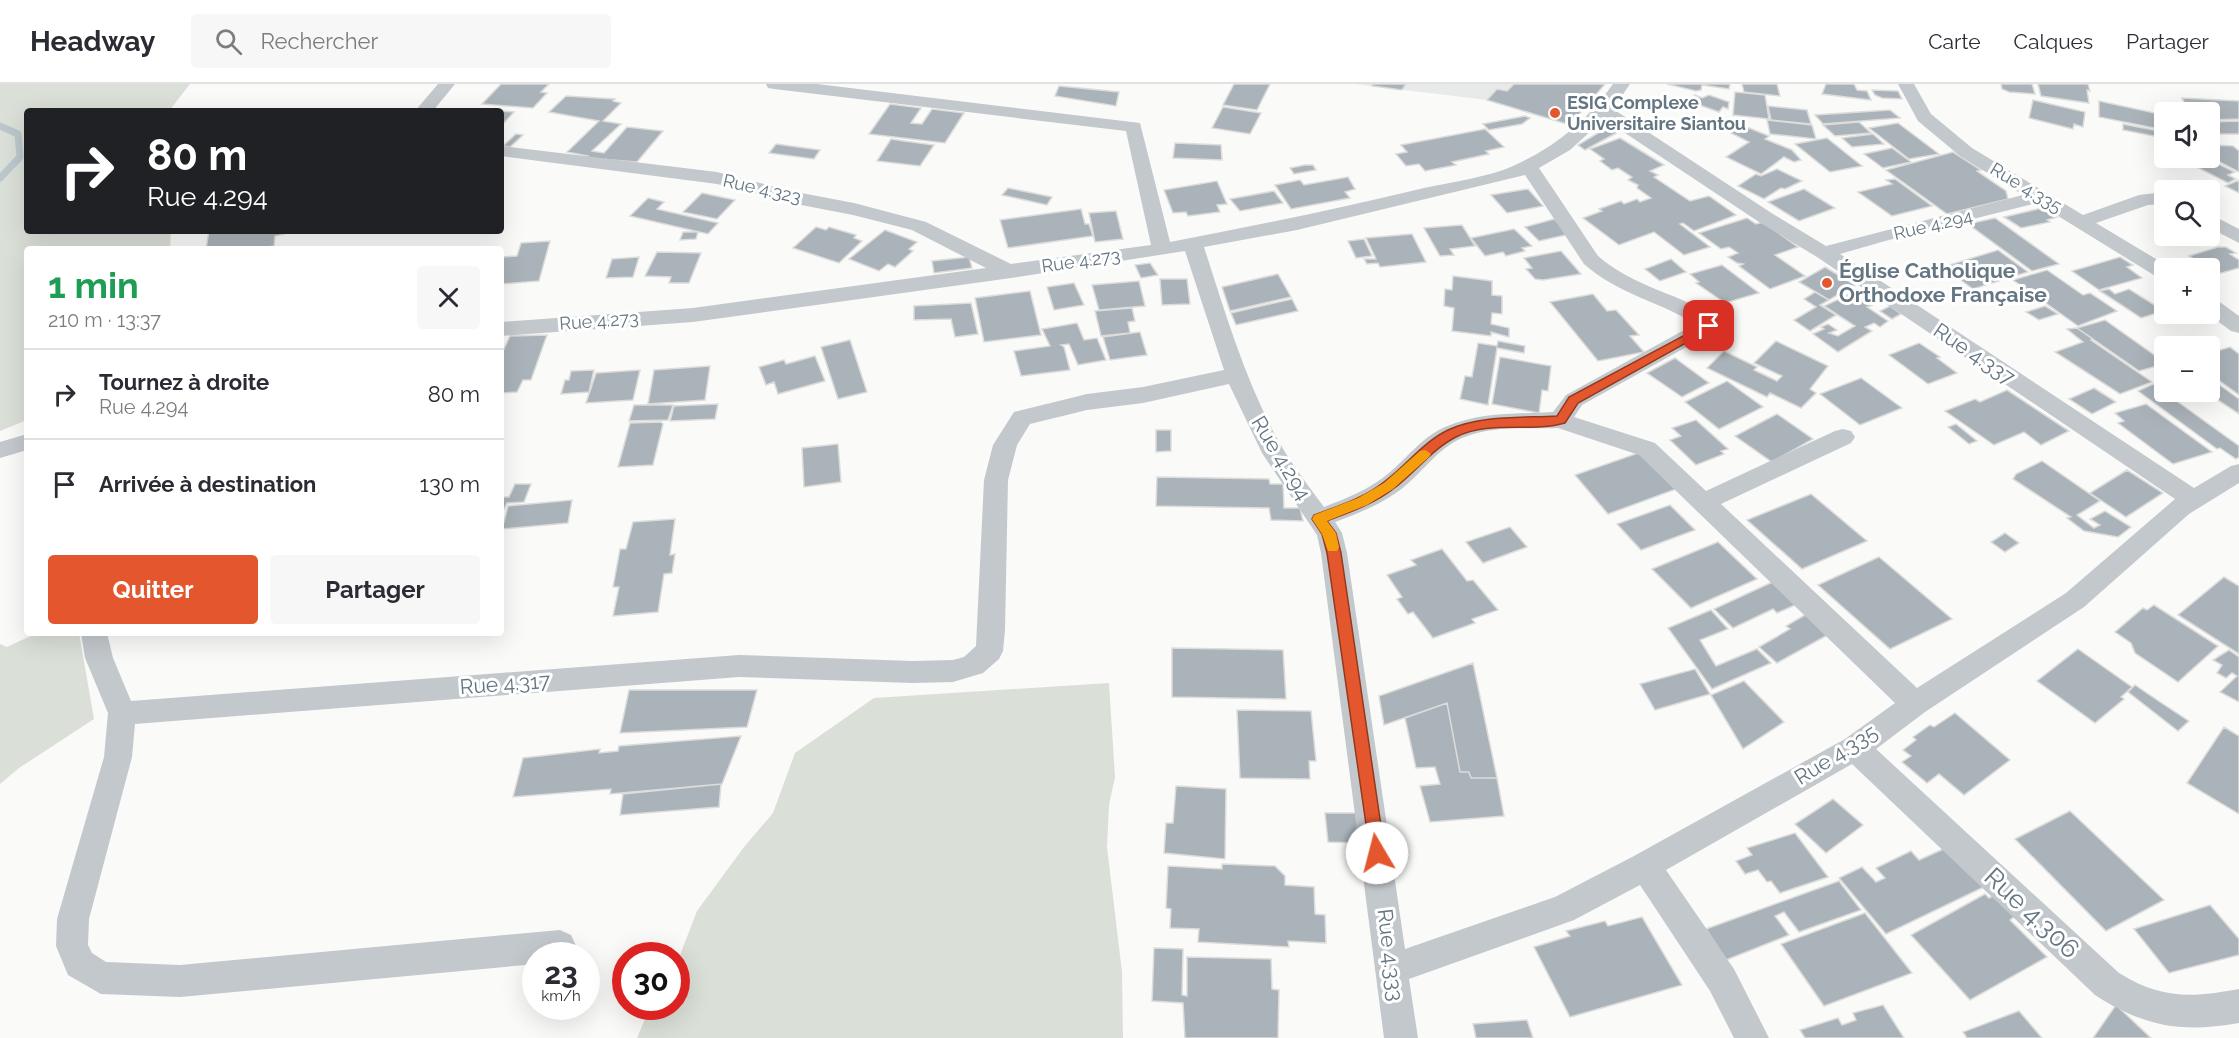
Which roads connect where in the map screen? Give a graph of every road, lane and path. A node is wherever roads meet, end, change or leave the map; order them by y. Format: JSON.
{"nodes":[{"id":1,"x":447,"y":84,"type":"edge"},
{"id":2,"x":774,"y":84,"type":"edge"},
{"id":3,"x":1622,"y":84,"type":"edge"},
{"id":4,"x":1906,"y":84,"type":"edge"},
{"id":5,"x":427,"y":108,"type":"edge"},
{"id":6,"x":1604,"y":111,"type":"junction"},
{"id":7,"x":504,"y":151,"type":"edge"},
{"id":8,"x":1528,"y":166,"type":"junction"},
{"id":9,"x":2041,"y":196,"type":"junction"},
{"id":10,"x":2154,"y":199,"type":"edge"},
{"id":11,"x":2082,"y":222,"type":"junction"},
{"id":12,"x":2220,"y":226,"type":"edge"},
{"id":13,"x":2239,"y":237,"type":"edge"},
{"id":14,"x":1193,"y":244,"type":"junction"},
{"id":15,"x":1162,"y":249,"type":"junction"},
{"id":16,"x":1824,"y":252,"type":"junction"},
{"id":17,"x":2154,"y":267,"type":"edge"},
{"id":18,"x":1011,"y":272,"type":"junction"},
{"id":19,"x":2220,"y":312,"type":"edge"},
{"id":20,"x":2239,"y":326,"type":"edge"},
{"id":21,"x":504,"y":329,"type":"edge"},
{"id":22,"x":1236,"y":375,"type":"junction"},
{"id":23,"x":1560,"y":420,"type":"junction"},
{"id":24,"x":1843,"y":437,"type":"dead end"},
{"id":25,"x":24,"y":443,"type":"edge"},
{"id":26,"x":0,"y":450,"type":"edge"},
{"id":27,"x":2239,"y":472,"type":"edge"},
{"id":28,"x":2193,"y":499,"type":"junction"},
{"id":29,"x":1704,"y":502,"type":"junction"},
{"id":30,"x":1319,"y":519,"type":"junction"},
{"id":31,"x":95,"y":636,"type":"edge"},
{"id":32,"x":1915,"y":704,"type":"junction"},
{"id":33,"x":122,"y":713,"type":"junction"},
{"id":34,"x":1855,"y":748,"type":"junction"},
{"id":35,"x":1645,"y":866,"type":"junction"},
{"id":36,"x":522,"y":950,"type":"edge"},
{"id":37,"x":1393,"y":969,"type":"junction"},
{"id":38,"x":2239,"y":1006,"type":"edge"},
{"id":39,"x":1401,"y":1038,"type":"edge"},
{"id":40,"x":1752,"y":1038,"type":"edge"}],
"edges":[{"from":1,"to":5,"type":"street"},
{"from":2,"to":15,"type":"street"},
{"from":3,"to":6,"type":"street","name":"Rue 4.273"},
{"from":4,"to":9,"type":"street","name":"Rue 4.335"},
{"from":6,"to":8,"type":"street","name":"Rue 4.273"},
{"from":6,"to":16,"type":"street","name":"Rue 4.337"},
{"from":7,"to":18,"type":"street","name":"Rue 4.323"},
{"from":8,"to":14,"type":"street","name":"Rue 4.273"},
{"from":8,"to":23,"type":"street"},
{"from":9,"to":11,"type":"street","name":"Rue 4.335"},
{"from":9,"to":16,"type":"street","name":"Rue 4.294"},
{"from":10,"to":11,"type":"street"},
{"from":11,"to":17,"type":"street","name":"Rue 4.335"},
{"from":12,"to":13,"type":"street"},
{"from":14,"to":15,"type":"street","name":"Rue 4.273"},
{"from":14,"to":22,"type":"street","name":"Rue 4.294"},
{"from":15,"to":18,"type":"street","name":"Rue 4.273"},
{"from":16,"to":28,"type":"street","name":"Rue 4.337"},
{"from":18,"to":21,"type":"street","name":"Rue 4.273"},
{"from":19,"to":20,"type":"street"},
{"from":22,"to":30,"type":"street","name":"Rue 4.294"},
{"from":22,"to":33,"type":"street","name":"Rue 4.317"},
{"from":23,"to":29,"type":"street"},
{"from":23,"to":30,"type":"street","name":"Rue 4.294"},
{"from":24,"to":29,"type":"street"},
{"from":25,"to":26,"type":"street"},
{"from":27,"to":28,"type":"street","name":"Rue 4.335"},
{"from":28,"to":32,"type":"street","name":"Rue 4.335"},
{"from":29,"to":32,"type":"street"},
{"from":30,"to":37,"type":"street","name":"Rue 4.333"},
{"from":31,"to":33,"type":"street"},
{"from":32,"to":34,"type":"street","name":"Rue 4.335"},
{"from":33,"to":36,"type":"street"},
{"from":34,"to":35,"type":"street","name":"Rue 4.335"},
{"from":34,"to":38,"type":"street","name":"Rue 4.306"},
{"from":35,"to":37,"type":"street","name":"Rue 4.335"},
{"from":35,"to":40,"type":"street"},
{"from":37,"to":39,"type":"street","name":"Rue 4.333"}]}
